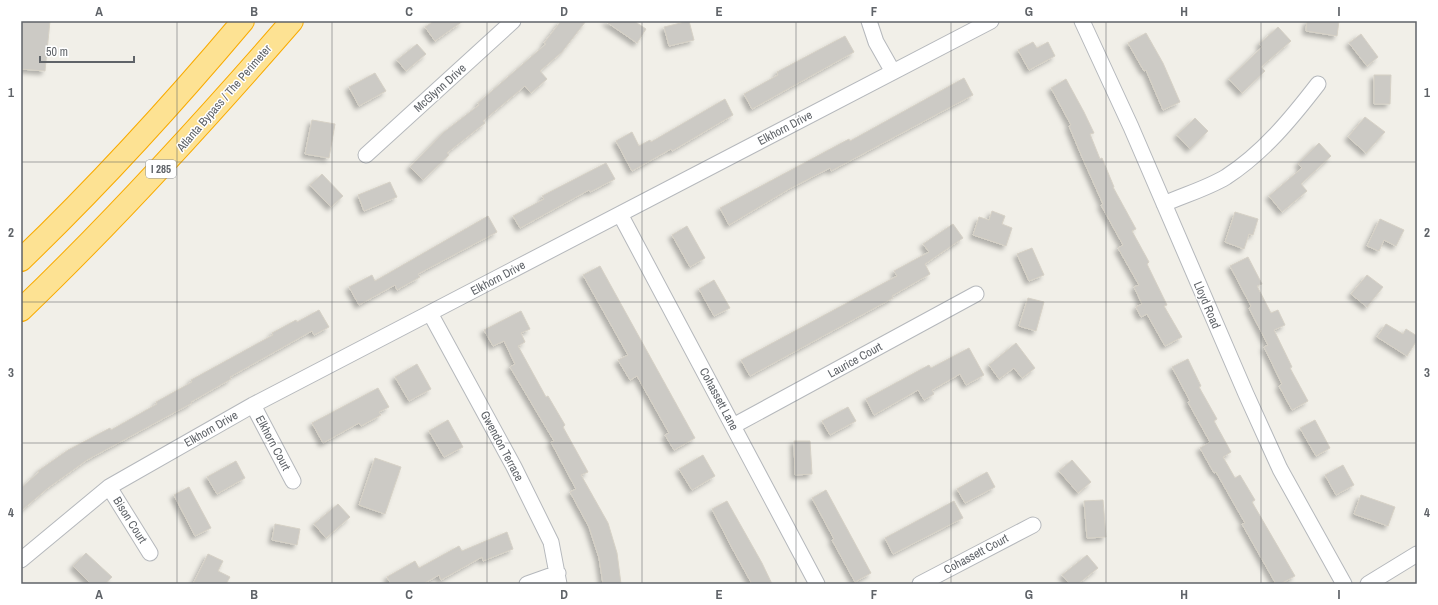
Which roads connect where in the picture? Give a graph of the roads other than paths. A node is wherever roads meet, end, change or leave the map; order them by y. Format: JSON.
{"nodes":[{"id":1,"x":243,"y":21,"type":"edge"},
{"id":2,"x":292,"y":21,"type":"edge"},
{"id":3,"x":514,"y":21,"type":"edge"},
{"id":4,"x":869,"y":21,"type":"edge"},
{"id":5,"x":991,"y":21,"type":"edge"},
{"id":6,"x":1082,"y":21,"type":"edge"},
{"id":7,"x":893,"y":72,"type":"junction"},
{"id":8,"x":1318,"y":84,"type":"dead end"},
{"id":9,"x":366,"y":155,"type":"dead end"},
{"id":10,"x":1164,"y":204,"type":"junction"},
{"id":11,"x":620,"y":214,"type":"junction"},
{"id":12,"x":21,"y":260,"type":"edge"},
{"id":13,"x":976,"y":294,"type":"dead end"},
{"id":14,"x":21,"y":310,"type":"edge"},
{"id":15,"x":430,"y":313,"type":"junction"},
{"id":16,"x":253,"y":405,"type":"junction"},
{"id":17,"x":733,"y":426,"type":"junction"},
{"id":18,"x":293,"y":481,"type":"dead end"},
{"id":19,"x":109,"y":487,"type":"junction"},
{"id":20,"x":1033,"y":525,"type":"dead end"},
{"id":21,"x":150,"y":553,"type":"dead end"},
{"id":22,"x":1417,"y":554,"type":"edge"},
{"id":23,"x":21,"y":560,"type":"edge"},
{"id":24,"x":559,"y":578,"type":"edge"},
{"id":25,"x":527,"y":584,"type":"edge"},
{"id":26,"x":817,"y":584,"type":"edge"},
{"id":27,"x":920,"y":584,"type":"edge"},
{"id":28,"x":1344,"y":584,"type":"edge"},
{"id":29,"x":1368,"y":584,"type":"edge"}],
"edges":[{"from":1,"to":12,"type":"highway"},
{"from":2,"to":14,"type":"highway","name":"Atlanta Bypass / The Perimeter","number":"I 285"},
{"from":3,"to":9,"type":"street","name":"McGlynn Drive"},
{"from":4,"to":7,"type":"street"},
{"from":5,"to":7,"type":"street","name":"Elkhorn Drive"},
{"from":6,"to":10,"type":"street","name":"Lloyd Road"},
{"from":7,"to":11,"type":"street","name":"Elkhorn Drive"},
{"from":8,"to":10,"type":"street"},
{"from":10,"to":28,"type":"street","name":"Lloyd Road"},
{"from":11,"to":15,"type":"street","name":"Elkhorn Drive"},
{"from":11,"to":17,"type":"street","name":"Cohassett Lane"},
{"from":13,"to":17,"type":"street","name":"Laurice Court"},
{"from":15,"to":16,"type":"street","name":"Elkhorn Drive"},
{"from":15,"to":24,"type":"street","name":"Gwendon Terrace"},
{"from":16,"to":18,"type":"street","name":"Elkhorn Court"},
{"from":16,"to":19,"type":"street","name":"Elkhorn Drive"},
{"from":17,"to":26,"type":"street","name":"Cohassett Lane"},
{"from":19,"to":21,"type":"street","name":"Bison Court"},
{"from":19,"to":23,"type":"street","name":"Elkhorn Drive"},
{"from":20,"to":27,"type":"street","name":"Cohassett Court"},
{"from":22,"to":29,"type":"street"},
{"from":24,"to":25,"type":"street"}]}
